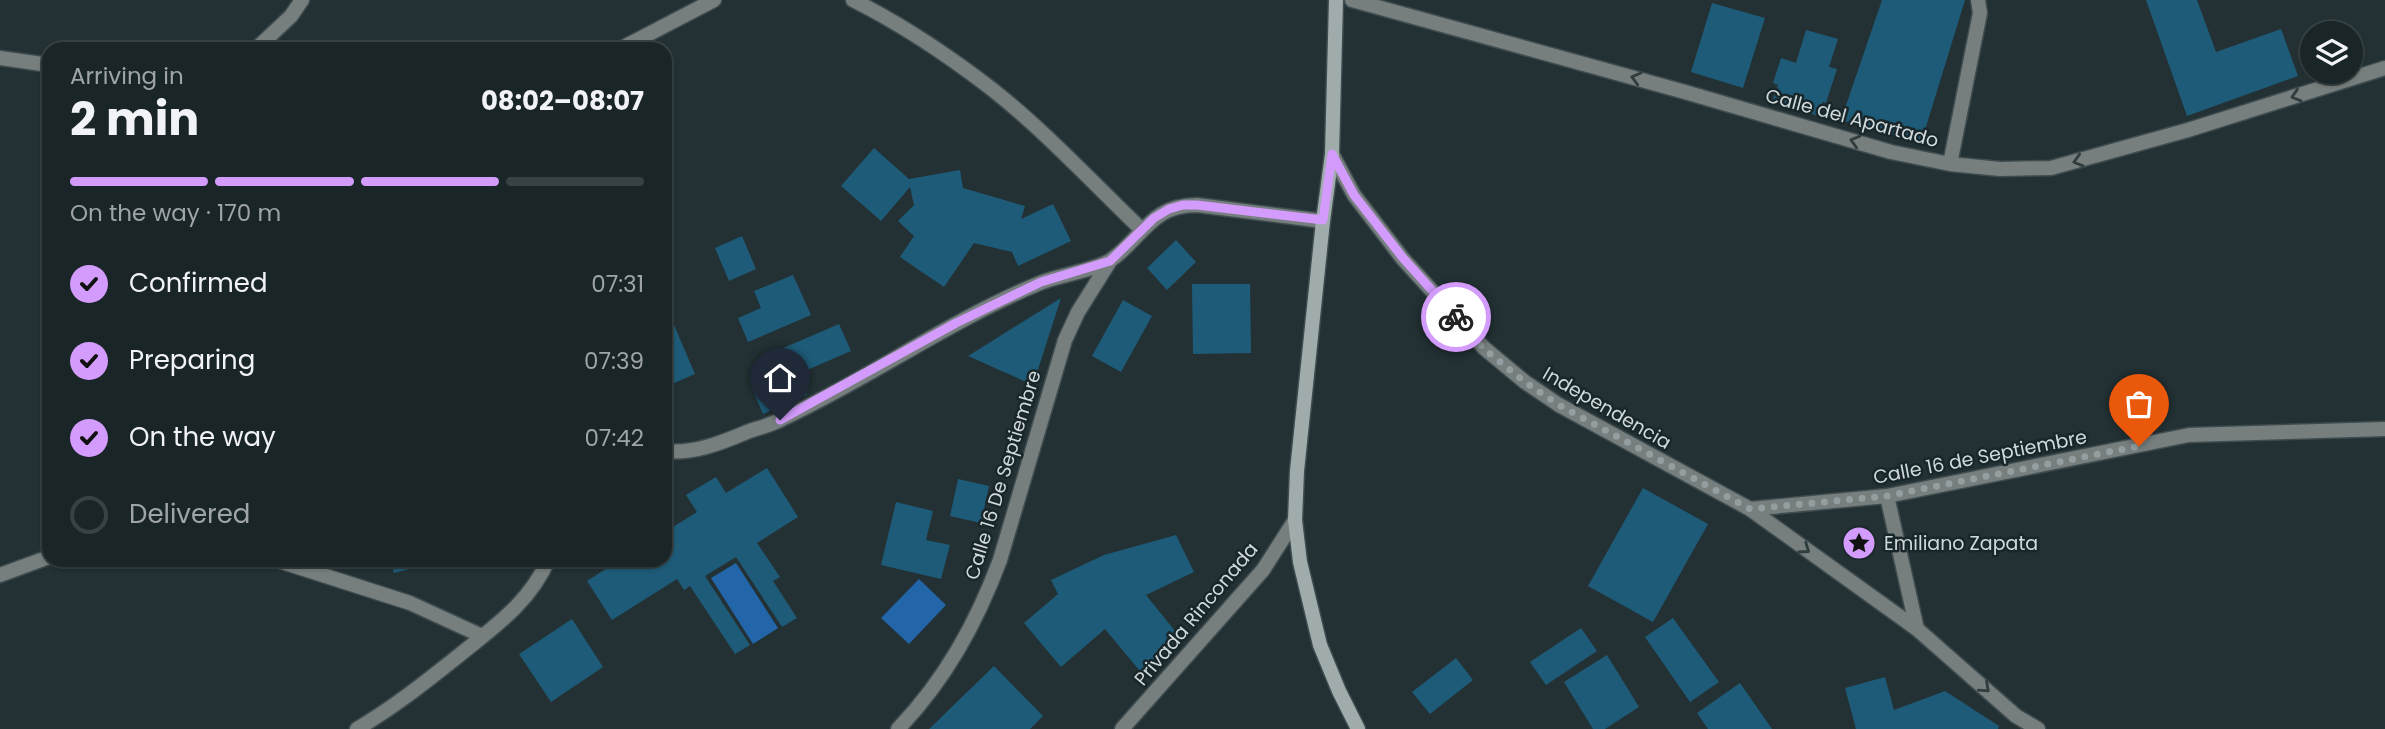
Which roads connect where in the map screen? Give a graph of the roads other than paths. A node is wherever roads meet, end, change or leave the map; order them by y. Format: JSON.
{"nodes":[{"id":1,"x":302,"y":0,"type":"edge"},
{"id":2,"x":714,"y":0,"type":"edge"},
{"id":3,"x":853,"y":0,"type":"edge"},
{"id":4,"x":1336,"y":0,"type":"edge"},
{"id":5,"x":1352,"y":0,"type":"edge"},
{"id":6,"x":1978,"y":0,"type":"edge"},
{"id":7,"x":263,"y":42,"type":"edge"},
{"id":8,"x":633,"y":42,"type":"edge"},
{"id":9,"x":0,"y":58,"type":"edge"},
{"id":10,"x":42,"y":64,"type":"edge"},
{"id":11,"x":2385,"y":68,"type":"edge"},
{"id":12,"x":1332,"y":154,"type":"junction"},
{"id":13,"x":1950,"y":164,"type":"junction"},
{"id":14,"x":1323,"y":220,"type":"junction"},
{"id":15,"x":1142,"y":230,"type":"junction"},
{"id":16,"x":1110,"y":261,"type":"junction"},
{"id":17,"x":2385,"y":429,"type":"edge"},
{"id":18,"x":672,"y":451,"type":"edge"},
{"id":19,"x":1887,"y":496,"type":"junction"},
{"id":20,"x":1750,"y":509,"type":"junction"},
{"id":21,"x":1295,"y":520,"type":"junction"},
{"id":22,"x":42,"y":560,"type":"edge"},
{"id":23,"x":298,"y":567,"type":"edge"},
{"id":24,"x":544,"y":567,"type":"edge"},
{"id":25,"x":0,"y":575,"type":"edge"},
{"id":26,"x":1917,"y":629,"type":"junction"},
{"id":27,"x":482,"y":636,"type":"junction"},
{"id":28,"x":356,"y":729,"type":"edge"},
{"id":29,"x":898,"y":729,"type":"edge"},
{"id":30,"x":1122,"y":729,"type":"edge"},
{"id":31,"x":1358,"y":729,"type":"edge"},
{"id":32,"x":2038,"y":729,"type":"edge"}],
"edges":[{"from":1,"to":7,"type":"street"},
{"from":2,"to":8,"type":"street"},
{"from":3,"to":15,"type":"street"},
{"from":4,"to":12,"type":"main road"},
{"from":13,"to":5,"type":"street","name":"Calle del Apartado","one_way":true},
{"from":6,"to":13,"type":"street"},
{"from":9,"to":10,"type":"street"},
{"from":11,"to":13,"type":"street","name":"Calle del Apartado","one_way":true},
{"from":12,"to":14,"type":"main road"},
{"from":12,"to":20,"type":"street","name":"Independencia"},
{"from":14,"to":15,"type":"street"},
{"from":14,"to":21,"type":"main road"},
{"from":15,"to":16,"type":"street"},
{"from":16,"to":18,"type":"street"},
{"from":16,"to":29,"type":"street","name":"Calle 16 De Septiembre"},
{"from":17,"to":19,"type":"street","name":"Calle 16 de Septiembre"},
{"from":19,"to":20,"type":"street","name":"Calle 16 de Septiembre"},
{"from":19,"to":26,"type":"street"},
{"from":20,"to":26,"type":"street","name":"Independencia","one_way":true},
{"from":21,"to":30,"type":"street","name":"Privada Rinconada"},
{"from":21,"to":31,"type":"main road"},
{"from":22,"to":25,"type":"street"},
{"from":23,"to":27,"type":"street"},
{"from":24,"to":27,"type":"street"},
{"from":26,"to":32,"type":"street","name":"Independencia","one_way":true},
{"from":27,"to":28,"type":"street"}]}
